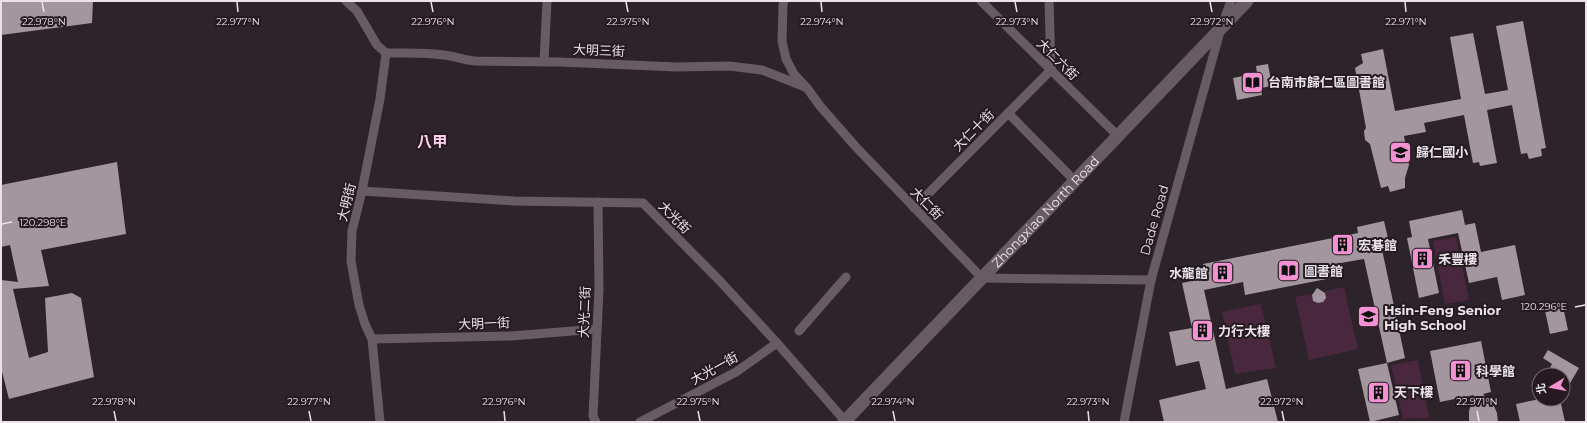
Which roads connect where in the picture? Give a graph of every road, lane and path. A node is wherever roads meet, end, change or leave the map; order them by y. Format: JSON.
{"nodes":[{"id":1,"x":346,"y":1,"type":"edge"},
{"id":2,"x":547,"y":1,"type":"edge"},
{"id":3,"x":784,"y":1,"type":"edge"},
{"id":4,"x":981,"y":1,"type":"edge"},
{"id":5,"x":1049,"y":1,"type":"edge"},
{"id":6,"x":1231,"y":1,"type":"edge"},
{"id":7,"x":1247,"y":1,"type":"edge"},
{"id":8,"x":1221,"y":28,"type":"junction"},
{"id":9,"x":386,"y":53,"type":"junction"},
{"id":10,"x":544,"y":62,"type":"junction"},
{"id":11,"x":1050,"y":70,"type":"junction"},
{"id":12,"x":807,"y":88,"type":"junction"},
{"id":13,"x":1008,"y":113,"type":"junction"},
{"id":14,"x":1118,"y":136,"type":"junction"},
{"id":15,"x":1075,"y":181,"type":"junction"},
{"id":16,"x":362,"y":191,"type":"junction"},
{"id":17,"x":598,"y":202,"type":"junction"},
{"id":18,"x":914,"y":208,"type":"junction"},
{"id":19,"x":846,"y":277,"type":"dead end"},
{"id":20,"x":982,"y":278,"type":"junction"},
{"id":21,"x":1151,"y":280,"type":"junction"},
{"id":22,"x":597,"y":329,"type":"junction"},
{"id":23,"x":799,"y":331,"type":"dead end"},
{"id":24,"x":372,"y":339,"type":"junction"},
{"id":25,"x":777,"y":343,"type":"junction"},
{"id":26,"x":844,"y":421,"type":"edge"},
{"id":27,"x":380,"y":422,"type":"edge"},
{"id":28,"x":596,"y":422,"type":"edge"},
{"id":29,"x":640,"y":422,"type":"edge"},
{"id":30,"x":1124,"y":422,"type":"edge"}],
"edges":[{"from":1,"to":9,"type":"street"},
{"from":2,"to":10,"type":"street"},
{"from":3,"to":12,"type":"street","name":"大仁街"},
{"from":4,"to":11,"type":"street","name":"大仁六街"},
{"from":5,"to":11,"type":"street"},
{"from":6,"to":8,"type":"street","name":"Dade Road"},
{"from":7,"to":8,"type":"main road","name":"Zhongxiao North Road"},
{"from":8,"to":14,"type":"main road","name":"Zhongxiao North Road"},
{"from":8,"to":21,"type":"street","name":"Dade Road"},
{"from":9,"to":10,"type":"street","name":"大明三街"},
{"from":9,"to":16,"type":"street","name":"大明街"},
{"from":10,"to":12,"type":"street","name":"大明三街"},
{"from":11,"to":13,"type":"street","name":"大仁十街"},
{"from":11,"to":14,"type":"street","name":"大仁六街"},
{"from":12,"to":18,"type":"street","name":"大仁街"},
{"from":13,"to":15,"type":"street"},
{"from":13,"to":18,"type":"street","name":"大仁十街"},
{"from":14,"to":15,"type":"main road","name":"Zhongxiao North Road"},
{"from":15,"to":20,"type":"main road","name":"Zhongxiao North Road"},
{"from":16,"to":17,"type":"street","name":"大光街"},
{"from":16,"to":24,"type":"street","name":"大明街"},
{"from":17,"to":22,"type":"street","name":"大光二街"},
{"from":17,"to":25,"type":"street","name":"大光街"},
{"from":18,"to":20,"type":"street","name":"大仁街"},
{"from":19,"to":23,"type":"street"},
{"from":20,"to":21,"type":"street"},
{"from":20,"to":26,"type":"main road","name":"Zhongxiao North Road"},
{"from":21,"to":30,"type":"street","name":"Dade Road"},
{"from":22,"to":24,"type":"street","name":"大明一街"},
{"from":22,"to":28,"type":"street","name":"大光二街"},
{"from":24,"to":27,"type":"street","name":"大明街"},
{"from":25,"to":26,"type":"street","name":"大光街"},
{"from":25,"to":29,"type":"street","name":"大光一街"}]}
